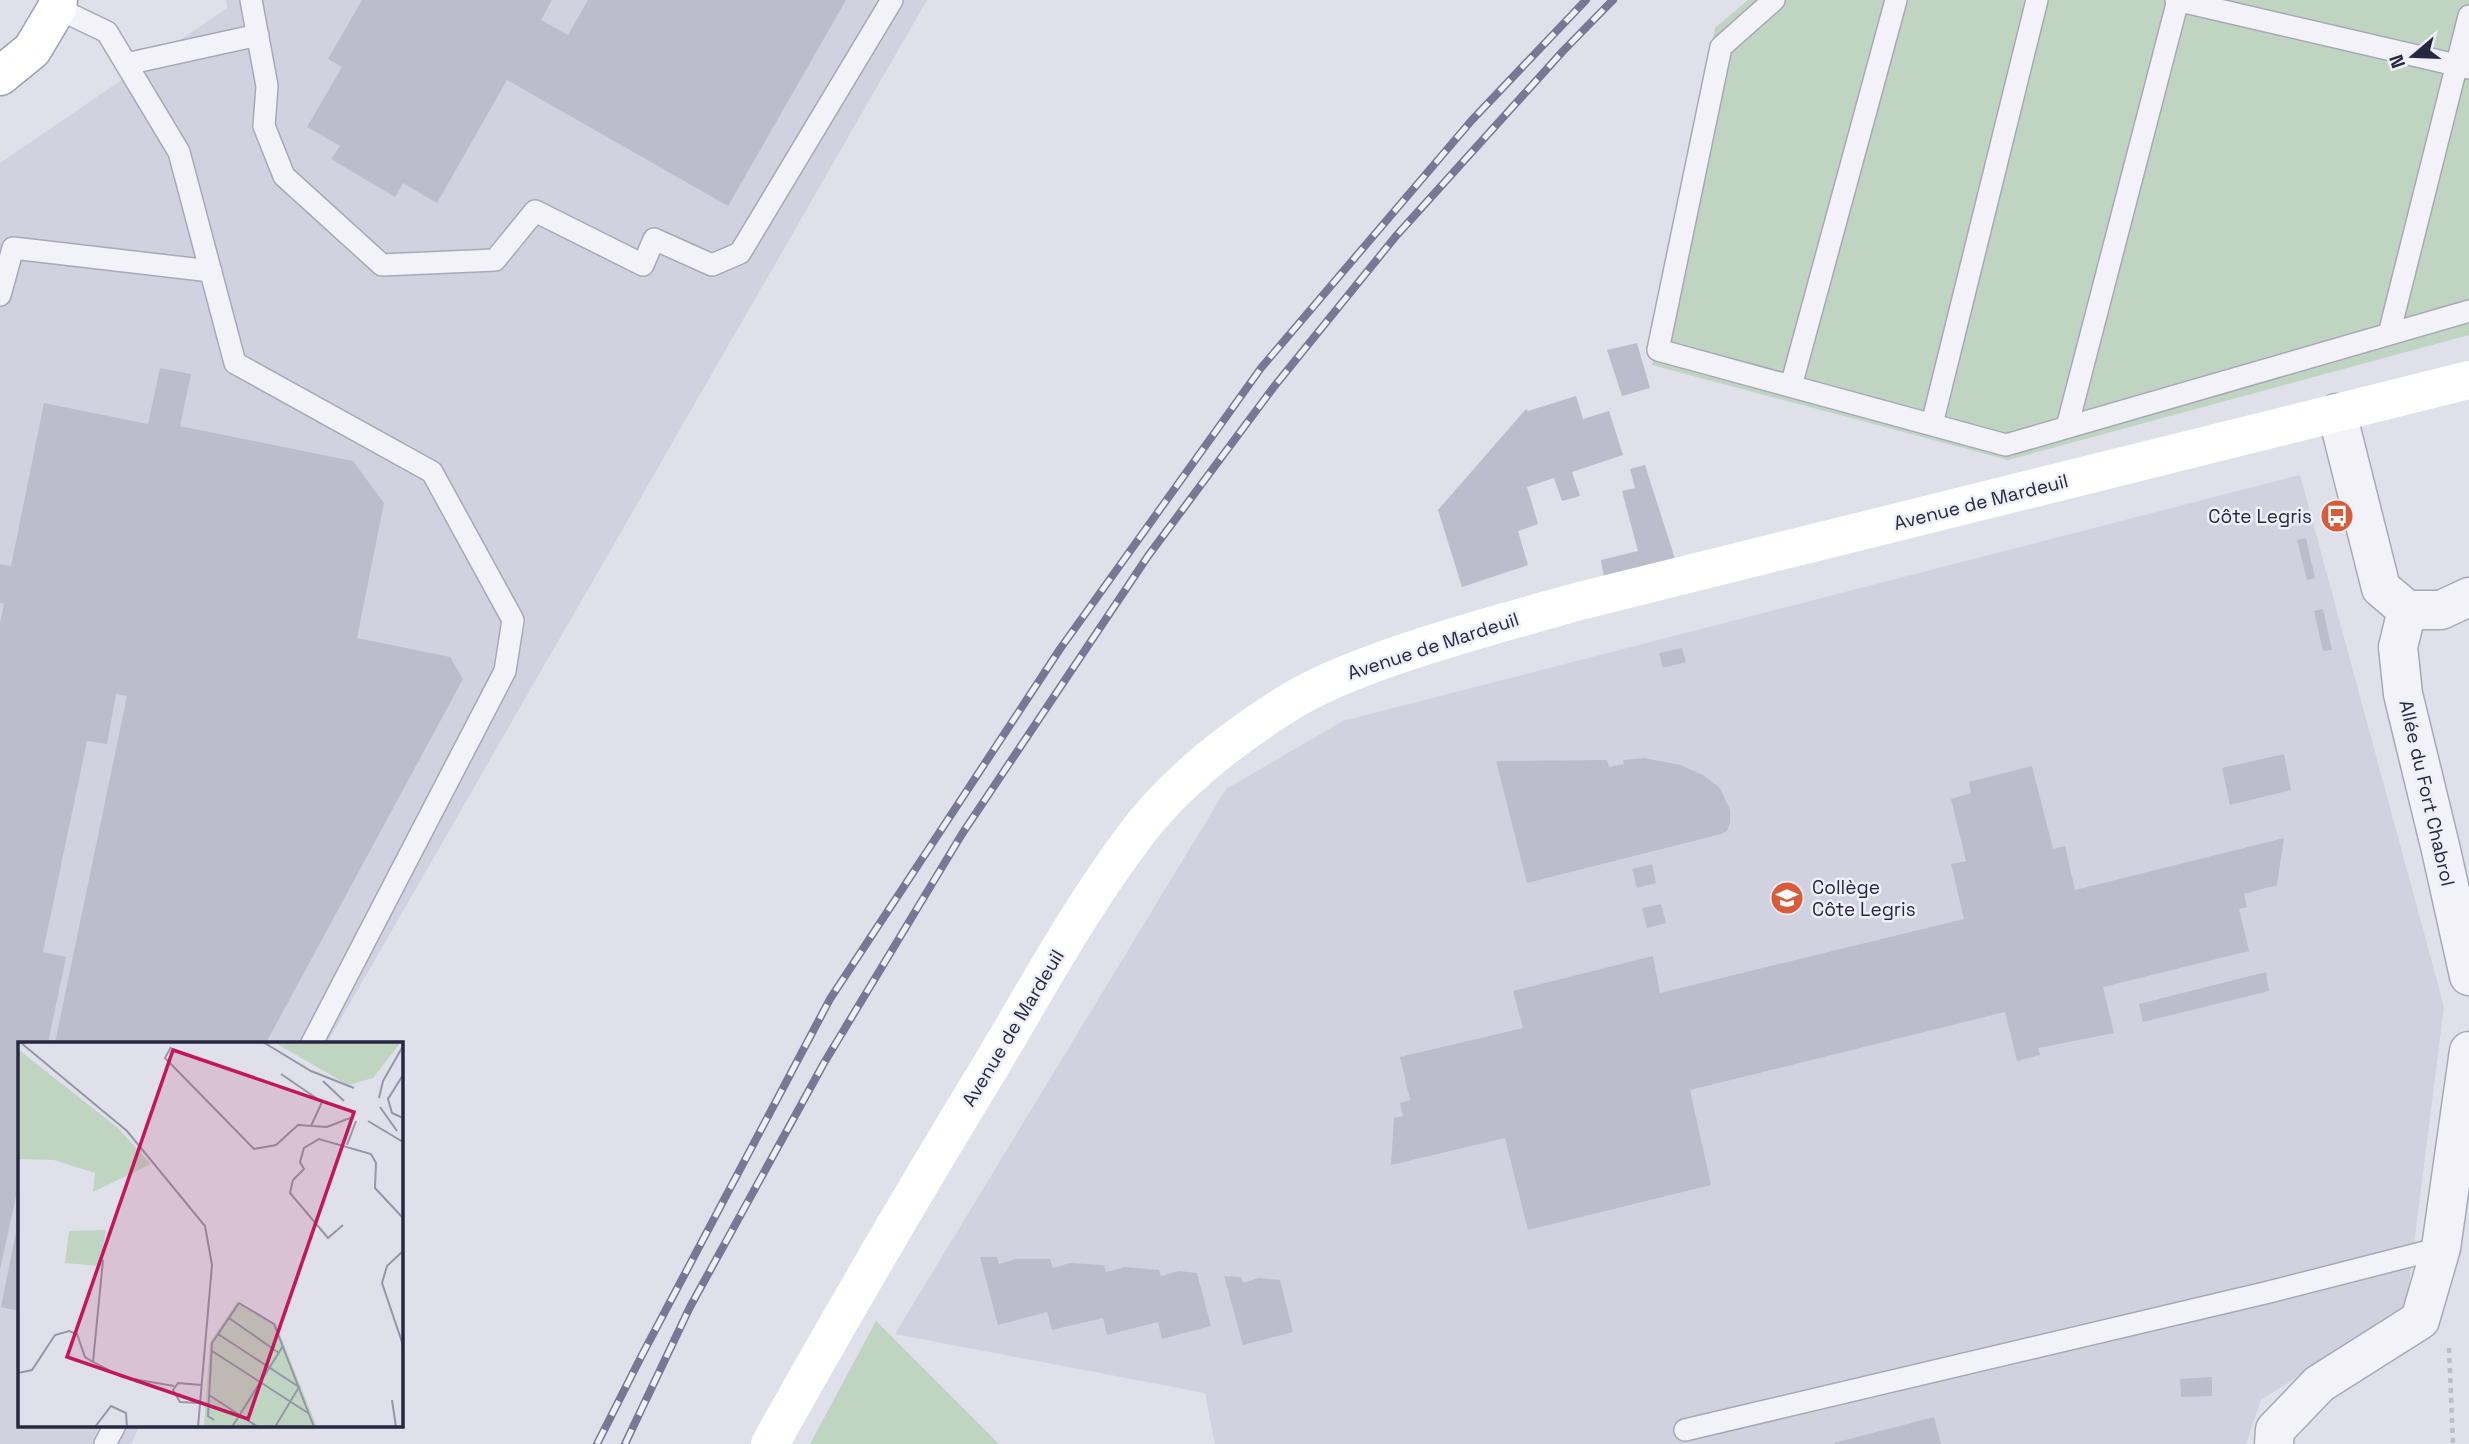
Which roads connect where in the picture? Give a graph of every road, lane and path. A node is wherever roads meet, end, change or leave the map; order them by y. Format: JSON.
{"nodes":[{"id":1,"x":251,"y":0,"type":"edge"},
{"id":2,"x":892,"y":0,"type":"edge"},
{"id":3,"x":1774,"y":0,"type":"edge"},
{"id":4,"x":1896,"y":0,"type":"edge"},
{"id":5,"x":2037,"y":0,"type":"edge"},
{"id":6,"x":2177,"y":0,"type":"edge"},
{"id":7,"x":57,"y":4,"type":"edge"},
{"id":8,"x":2469,"y":16,"type":"edge"},
{"id":9,"x":258,"y":35,"type":"junction"},
{"id":10,"x":126,"y":64,"type":"junction"},
{"id":11,"x":2463,"y":66,"type":"edge"},
{"id":12,"x":0,"y":76,"type":"edge"},
{"id":13,"x":211,"y":271,"type":"junction"},
{"id":14,"x":0,"y":295,"type":"edge"},
{"id":15,"x":2469,"y":311,"type":"edge"},
{"id":16,"x":2389,"y":334,"type":"junction"},
{"id":17,"x":2469,"y":380,"type":"edge"},
{"id":18,"x":1791,"y":386,"type":"junction"},
{"id":19,"x":2337,"y":414,"type":"junction"},
{"id":20,"x":1932,"y":424,"type":"junction"},
{"id":21,"x":2067,"y":427,"type":"junction"},
{"id":22,"x":2469,"y":597,"type":"edge"},
{"id":23,"x":2407,"y":610,"type":"junction"},
{"id":24,"x":2469,"y":976,"type":"edge"},
{"id":25,"x":313,"y":1042,"type":"edge"},
{"id":26,"x":2469,"y":1051,"type":"edge"},
{"id":27,"x":2441,"y":1248,"type":"junction"},
{"id":28,"x":2420,"y":1320,"type":"junction"},
{"id":29,"x":114,"y":1426,"type":"edge"},
{"id":30,"x":1685,"y":1430,"type":"dead end"},
{"id":31,"x":105,"y":1444,"type":"edge"},
{"id":32,"x":770,"y":1444,"type":"edge"},
{"id":33,"x":2274,"y":1444,"type":"edge"},
{"id":34,"x":2454,"y":1444,"type":"edge"}],
"edges":[{"from":1,"to":9,"type":"lane"},
{"from":2,"to":9,"type":"lane"},
{"from":3,"to":18,"type":"lane"},
{"from":4,"to":18,"type":"lane"},
{"from":5,"to":20,"type":"lane"},
{"from":6,"to":11,"type":"lane"},
{"from":6,"to":21,"type":"lane"},
{"from":7,"to":10,"type":"lane"},
{"from":7,"to":12,"type":"street"},
{"from":8,"to":11,"type":"lane"},
{"from":9,"to":10,"type":"lane"},
{"from":10,"to":13,"type":"lane"},
{"from":11,"to":16,"type":"lane"},
{"from":13,"to":14,"type":"lane"},
{"from":13,"to":25,"type":"lane"},
{"from":15,"to":16,"type":"lane"},
{"from":16,"to":21,"type":"lane"},
{"from":17,"to":19,"type":"street","name":"Avenue de Mardeuil"},
{"from":18,"to":20,"type":"lane"},
{"from":19,"to":23,"type":"street"},
{"from":19,"to":32,"type":"street","name":"Avenue de Mardeuil"},
{"from":20,"to":21,"type":"lane"},
{"from":22,"to":23,"type":"street"},
{"from":23,"to":24,"type":"street","name":"Allée du Fort Chabrol"},
{"from":26,"to":27,"type":"street"},
{"from":27,"to":28,"type":"street"},
{"from":27,"to":30,"type":"lane"},
{"from":28,"to":33,"type":"street"},
{"from":28,"to":34,"type":"path"},
{"from":29,"to":31,"type":"lane"}]}
